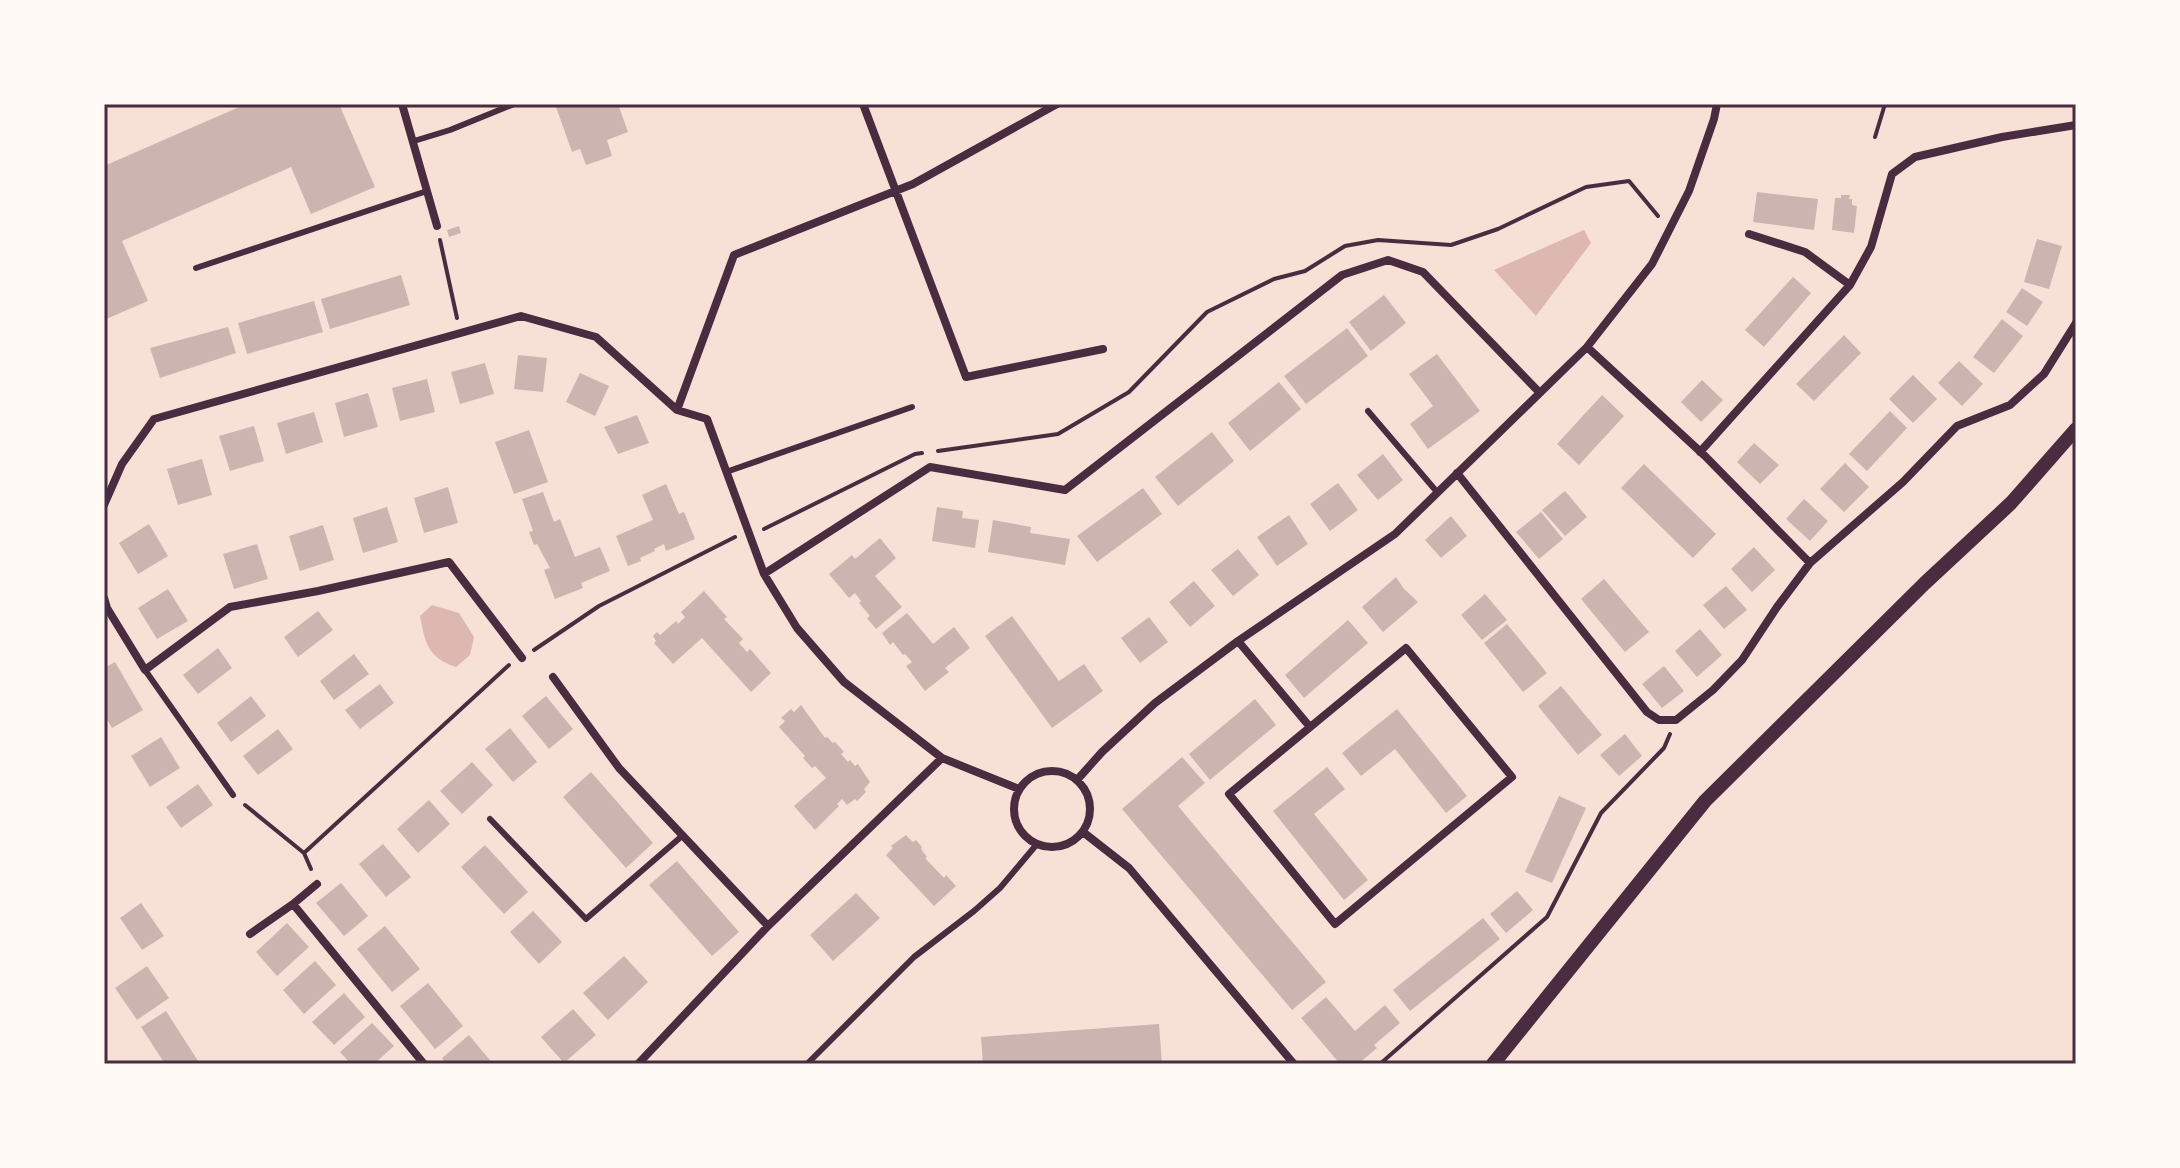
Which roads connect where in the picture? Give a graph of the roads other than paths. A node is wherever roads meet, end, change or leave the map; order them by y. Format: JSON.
{"nodes":[{"id":1,"x":402,"y":104,"type":"edge"},
{"id":2,"x":514,"y":104,"type":"edge"},
{"id":3,"x":863,"y":104,"type":"edge"},
{"id":4,"x":1057,"y":104,"type":"edge"},
{"id":5,"x":1717,"y":104,"type":"edge"},
{"id":6,"x":2076,"y":125,"type":"edge"},
{"id":7,"x":414,"y":141,"type":"junction"},
{"id":8,"x":896,"y":190,"type":"junction"},
{"id":9,"x":427,"y":191,"type":"junction"},
{"id":10,"x":437,"y":226,"type":"road end"},
{"id":11,"x":1749,"y":234,"type":"dead end"},
{"id":12,"x":196,"y":268,"type":"dead end"},
{"id":13,"x":1850,"y":285,"type":"junction"},
{"id":14,"x":2076,"y":323,"type":"edge"},
{"id":15,"x":1587,"y":347,"type":"junction"},
{"id":16,"x":1103,"y":349,"type":"dead end"},
{"id":17,"x":1539,"y":392,"type":"junction"},
{"id":18,"x":912,"y":407,"type":"dead end"},
{"id":19,"x":677,"y":410,"type":"junction"},
{"id":20,"x":1368,"y":411,"type":"dead end"},
{"id":21,"x":2076,"y":429,"type":"edge"},
{"id":22,"x":1700,"y":452,"type":"junction"},
{"id":23,"x":726,"y":472,"type":"junction"},
{"id":24,"x":1457,"y":473,"type":"junction"},
{"id":25,"x":1437,"y":492,"type":"junction"},
{"id":26,"x":104,"y":505,"type":"edge"},
{"id":27,"x":1810,"y":563,"type":"junction"},
{"id":28,"x":764,"y":574,"type":"junction"},
{"id":29,"x":104,"y":598,"type":"edge"},
{"id":30,"x":1238,"y":641,"type":"junction"},
{"id":31,"x":522,"y":658,"type":"road end"},
{"id":32,"x":145,"y":670,"type":"junction"},
{"id":33,"x":553,"y":677,"type":"dead end"},
{"id":34,"x":1310,"y":727,"type":"junction"},
{"id":35,"x":942,"y":758,"type":"junction"},
{"id":36,"x":1077,"y":780,"type":"junction"},
{"id":37,"x":1019,"y":789,"type":"junction"},
{"id":38,"x":233,"y":795,"type":"road end"},
{"id":39,"x":490,"y":819,"type":"dead end"},
{"id":40,"x":1083,"y":832,"type":"junction"},
{"id":41,"x":682,"y":836,"type":"junction"},
{"id":42,"x":1037,"y":844,"type":"junction"},
{"id":43,"x":317,"y":884,"type":"dead end"},
{"id":44,"x":293,"y":904,"type":"junction"},
{"id":45,"x":768,"y":926,"type":"junction"},
{"id":46,"x":250,"y":934,"type":"dead end"},
{"id":47,"x":808,"y":1063,"type":"edge"},
{"id":48,"x":424,"y":1064,"type":"edge"},
{"id":49,"x":638,"y":1064,"type":"edge"},
{"id":50,"x":1294,"y":1064,"type":"edge"},
{"id":51,"x":1493,"y":1064,"type":"edge"}],
"edges":[{"from":1,"to":7,"type":"street"},
{"from":2,"to":7,"type":"lane"},
{"from":3,"to":8,"type":"street"},
{"from":4,"to":8,"type":"street"},
{"from":5,"to":15,"type":"street"},
{"from":6,"to":13,"type":"street"},
{"from":7,"to":9,"type":"street"},
{"from":8,"to":16,"type":"street"},
{"from":8,"to":19,"type":"street"},
{"from":9,"to":10,"type":"street"},
{"from":9,"to":12,"type":"lane"},
{"from":11,"to":13,"type":"street"},
{"from":13,"to":22,"type":"street"},
{"from":14,"to":27,"type":"street"},
{"from":15,"to":17,"type":"street"},
{"from":15,"to":22,"type":"street"},
{"from":17,"to":24,"type":"street"},
{"from":17,"to":28,"type":"street"},
{"from":18,"to":23,"type":"lane"},
{"from":19,"to":23,"type":"street"},
{"from":19,"to":26,"type":"street"},
{"from":20,"to":25,"type":"lane"},
{"from":21,"to":51,"type":"street"},
{"from":22,"to":27,"type":"street"},
{"from":23,"to":28,"type":"street"},
{"from":24,"to":25,"type":"street"},
{"from":24,"to":27,"type":"street"},
{"from":25,"to":30,"type":"street"},
{"from":28,"to":35,"type":"street"},
{"from":29,"to":32,"type":"street"},
{"from":30,"to":34,"type":"street"},
{"from":30,"to":36,"type":"street"},
{"from":31,"to":32,"type":"street"},
{"from":32,"to":38,"type":"lane"},
{"from":33,"to":41,"type":"street"},
{"from":34,"to":34,"type":"street"},
{"from":35,"to":37,"type":"street"},
{"from":35,"to":45,"type":"street"},
{"from":36,"to":37,"type":"street"},
{"from":36,"to":40,"type":"street"},
{"from":37,"to":42,"type":"street"},
{"from":39,"to":41,"type":"lane"},
{"from":40,"to":42,"type":"street"},
{"from":40,"to":50,"type":"street"},
{"from":41,"to":45,"type":"street"},
{"from":42,"to":47,"type":"lane"},
{"from":43,"to":44,"type":"street"},
{"from":44,"to":46,"type":"street"},
{"from":44,"to":48,"type":"street"},
{"from":45,"to":49,"type":"street"}]}
